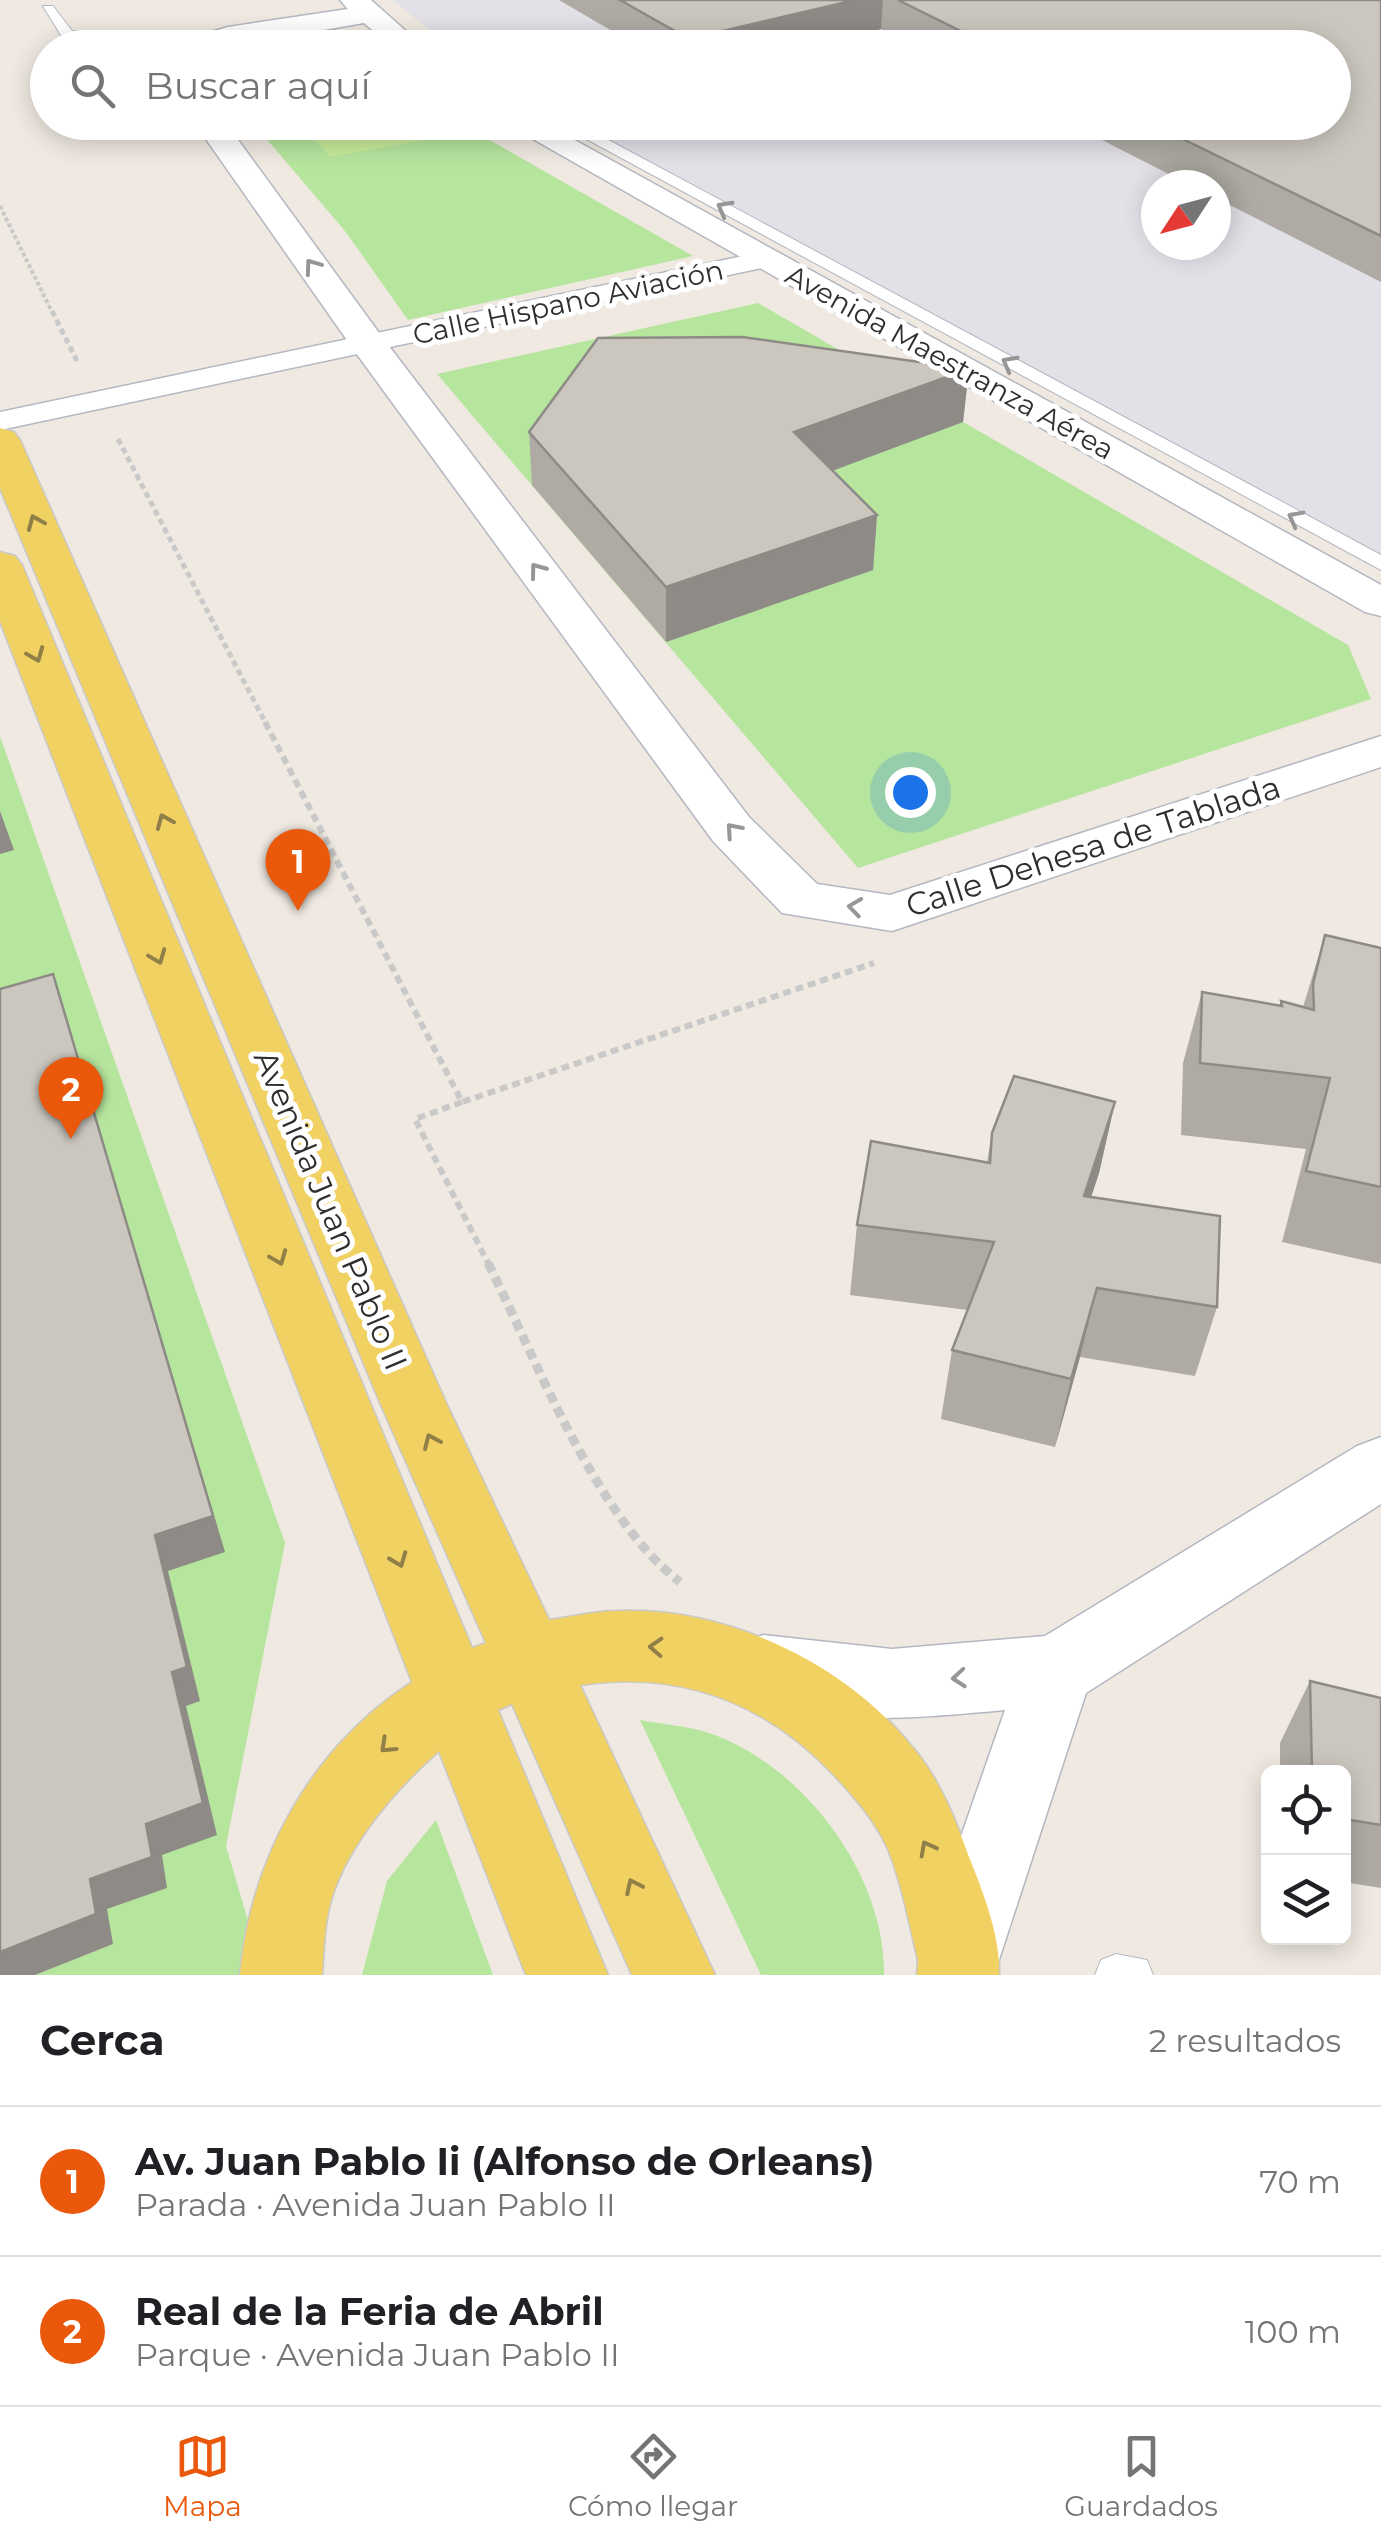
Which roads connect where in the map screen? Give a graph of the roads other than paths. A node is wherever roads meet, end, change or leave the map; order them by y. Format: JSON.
{"nodes":[{"id":1,"x":361,"y":7,"type":"edge"},
{"id":2,"x":48,"y":8,"type":"dead end"},
{"id":3,"x":64,"y":30,"type":"edge"},
{"id":4,"x":256,"y":30,"type":"edge"},
{"id":5,"x":389,"y":30,"type":"edge"},
{"id":6,"x":222,"y":140,"type":"edge"},
{"id":7,"x":551,"y":140,"type":"edge"},
{"id":8,"x":595,"y":140,"type":"edge"},
{"id":9,"x":768,"y":260,"type":"junction"},
{"id":10,"x":369,"y":345,"type":"junction"},
{"id":11,"x":0,"y":421,"type":"edge"},
{"id":12,"x":0,"y":440,"type":"edge"},
{"id":13,"x":1381,"y":564,"type":"edge"},
{"id":14,"x":0,"y":565,"type":"edge"},
{"id":15,"x":1381,"y":603,"type":"edge"},
{"id":16,"x":1381,"y":751,"type":"edge"},
{"id":17,"x":1381,"y":1467,"type":"edge"},
{"id":18,"x":528,"y":1658,"type":"junction"},
{"id":19,"x":751,"y":1669,"type":"junction"},
{"id":20,"x":1056,"y":1670,"type":"junction"},
{"id":21,"x":450,"y":1692,"type":"junction"},
{"id":22,"x":270,"y":1955,"type":"edge"},
{"id":23,"x":958,"y":1967,"type":"edge"},
{"id":24,"x":567,"y":1975,"type":"edge"},
{"id":25,"x":674,"y":1975,"type":"edge"},
{"id":26,"x":1116,"y":1975,"type":"edge"},
{"id":27,"x":1132,"y":1975,"type":"edge"}],
"edges":[{"from":1,"to":4,"type":"street"},
{"from":1,"to":5,"type":"street"},
{"from":2,"to":3,"type":"lane"},
{"from":10,"to":6,"type":"street","name":"Calle Hispano Aviación","one_way":true},
{"from":7,"to":9,"type":"street","name":"Avenida Maestranza Aérea"},
{"from":13,"to":8,"type":"lane","one_way":true},
{"from":9,"to":10,"type":"street","name":"Calle Hispano Aviación"},
{"from":9,"to":15,"type":"street","name":"Avenida Maestranza Aérea"},
{"from":10,"to":11,"type":"street","name":"Calle Hispano Aviación"},
{"from":16,"to":10,"type":"street","name":"Calle Dehesa de Tablada","one_way":true},
{"from":18,"to":12,"type":"main road","name":"Avenida Juan Pablo II","one_way":true},
{"from":14,"to":21,"type":"main road","name":"Avenida Juan Pablo II","one_way":true},
{"from":17,"to":20,"type":"street"},
{"from":19,"to":18,"type":"main road","one_way":true},
{"from":18,"to":21,"type":"main road"},
{"from":25,"to":18,"type":"main road","name":"Avenida Juan Pablo II","one_way":true},
{"from":20,"to":19,"type":"street","one_way":true},
{"from":23,"to":19,"type":"main road","one_way":true},
{"from":20,"to":23,"type":"street"},
{"from":21,"to":22,"type":"main road","one_way":true},
{"from":21,"to":24,"type":"main road","name":"Avenida Juan Pablo II"},
{"from":26,"to":27,"type":"lane"}]}
